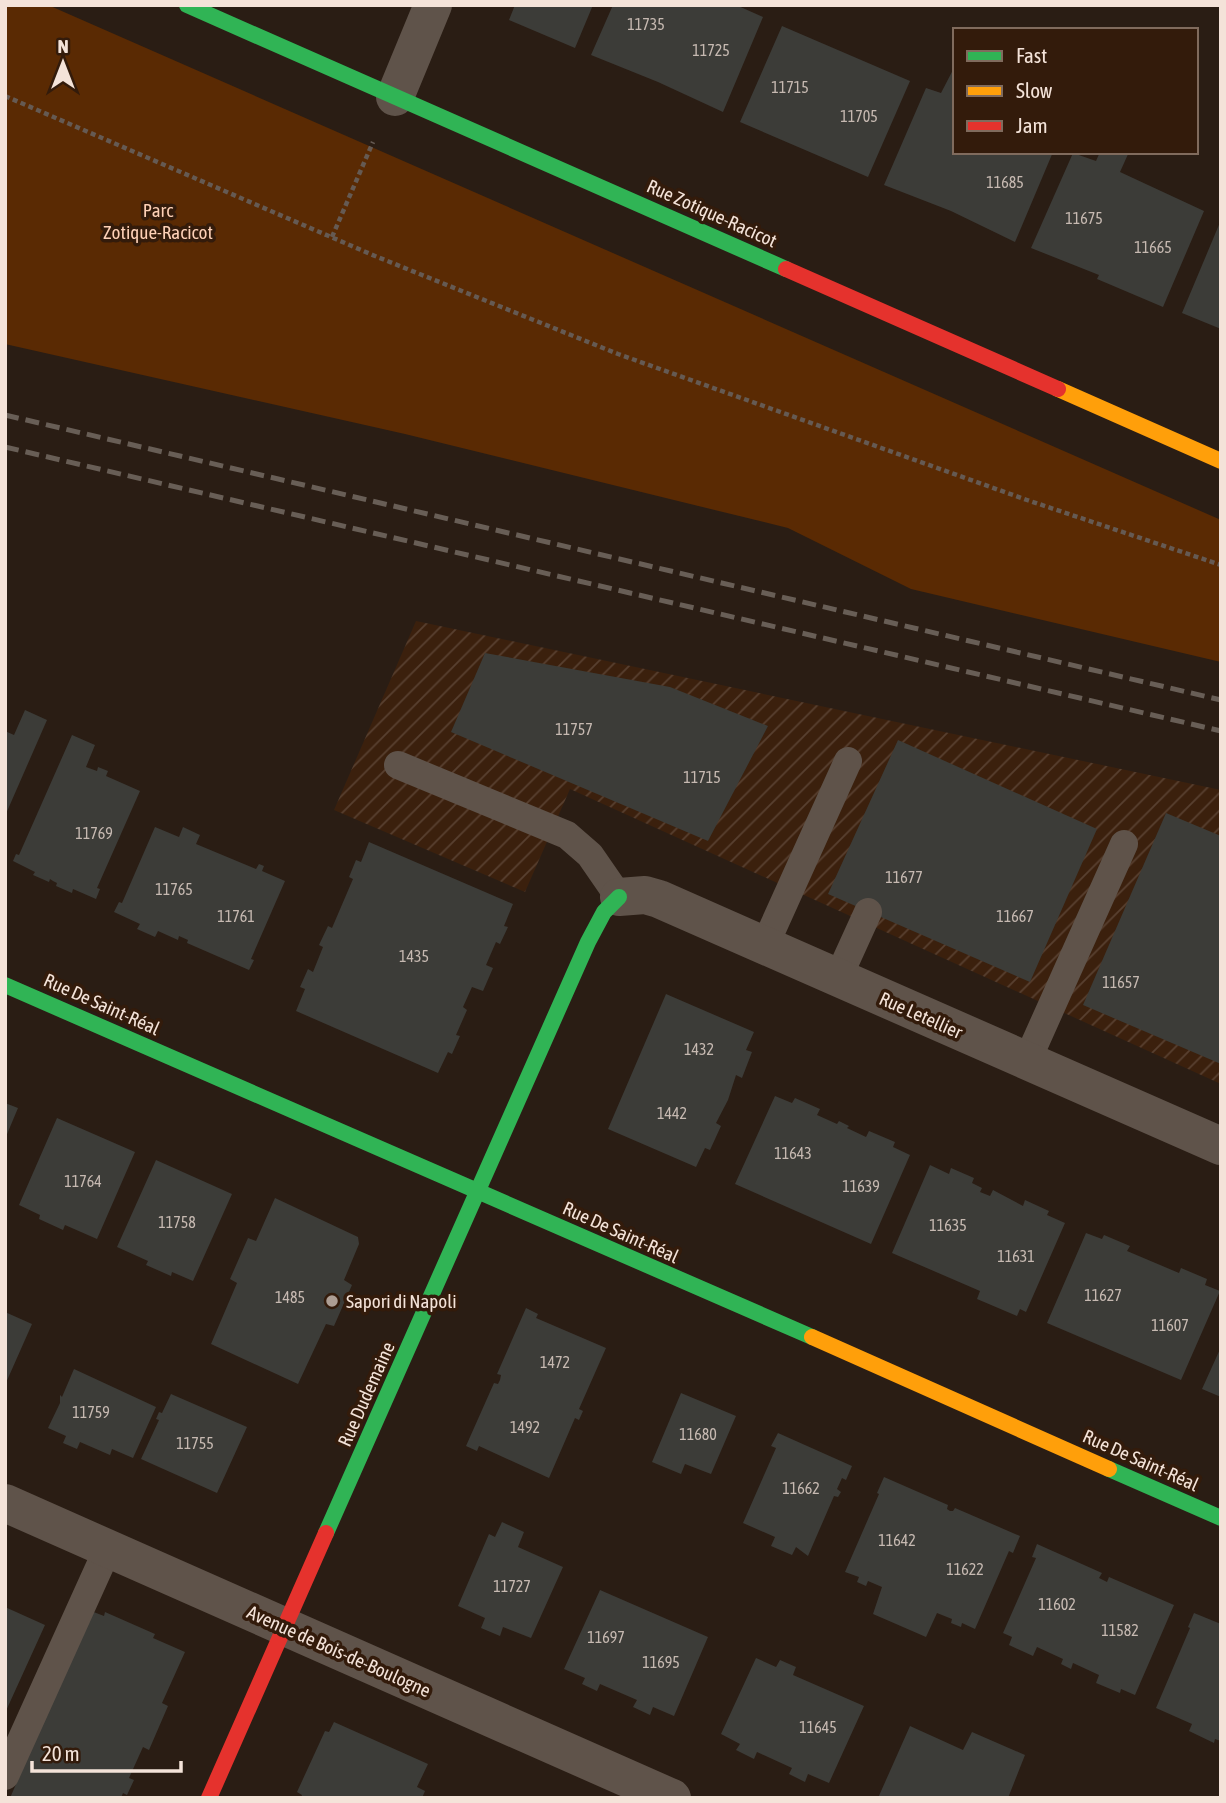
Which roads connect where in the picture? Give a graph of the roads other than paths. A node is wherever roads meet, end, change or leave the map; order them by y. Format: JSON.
{"nodes":[{"id":1,"x":187,"y":5,"type":"edge"},
{"id":2,"x":433,"y":5,"type":"edge"},
{"id":3,"x":395,"y":97,"type":"junction"},
{"id":4,"x":1221,"y":460,"type":"edge"},
{"id":5,"x":848,"y":761,"type":"dead end"},
{"id":6,"x":398,"y":765,"type":"dead end"},
{"id":7,"x":1124,"y":844,"type":"dead end"},
{"id":8,"x":620,"y":897,"type":"junction"},
{"id":9,"x":868,"y":912,"type":"dead end"},
{"id":10,"x":765,"y":945,"type":"junction"},
{"id":11,"x":838,"y":978,"type":"junction"},
{"id":12,"x":5,"y":985,"type":"edge"},
{"id":13,"x":1027,"y":1061,"type":"junction"},
{"id":14,"x":1221,"y":1146,"type":"edge"},
{"id":15,"x":478,"y":1190,"type":"junction"},
{"id":16,"x":5,"y":1503,"type":"edge"},
{"id":17,"x":1221,"y":1518,"type":"edge"},
{"id":18,"x":108,"y":1548,"type":"junction"},
{"id":19,"x":285,"y":1627,"type":"junction"},
{"id":20,"x":5,"y":1776,"type":"edge"},
{"id":21,"x":209,"y":1798,"type":"edge"},
{"id":22,"x":672,"y":1798,"type":"edge"}],
"edges":[{"from":1,"to":3,"type":"street","name":"Rue Zotique-Racicot"},
{"from":2,"to":3,"type":"street"},
{"from":3,"to":4,"type":"street","name":"Rue Zotique-Racicot"},
{"from":5,"to":10,"type":"lane"},
{"from":6,"to":8,"type":"lane"},
{"from":7,"to":13,"type":"lane"},
{"from":8,"to":10,"type":"street","name":"Rue Letellier"},
{"from":8,"to":15,"type":"street","name":"Rue Dudemaine"},
{"from":9,"to":11,"type":"lane"},
{"from":10,"to":11,"type":"street","name":"Rue Letellier"},
{"from":11,"to":13,"type":"street","name":"Rue Letellier"},
{"from":12,"to":15,"type":"street","name":"Rue De Saint-Réal"},
{"from":13,"to":14,"type":"street","name":"Rue Letellier"},
{"from":15,"to":17,"type":"street","name":"Rue De Saint-Réal"},
{"from":15,"to":19,"type":"street","name":"Rue Dudemaine"},
{"from":16,"to":18,"type":"street","name":"Avenue de Bois-de-Boulogne"},
{"from":18,"to":19,"type":"street","name":"Avenue de Bois-de-Boulogne"},
{"from":18,"to":20,"type":"lane"},
{"from":19,"to":21,"type":"street","name":"Rue Dudemaine"},
{"from":19,"to":22,"type":"street","name":"Avenue de Bois-de-Boulogne"}]}
